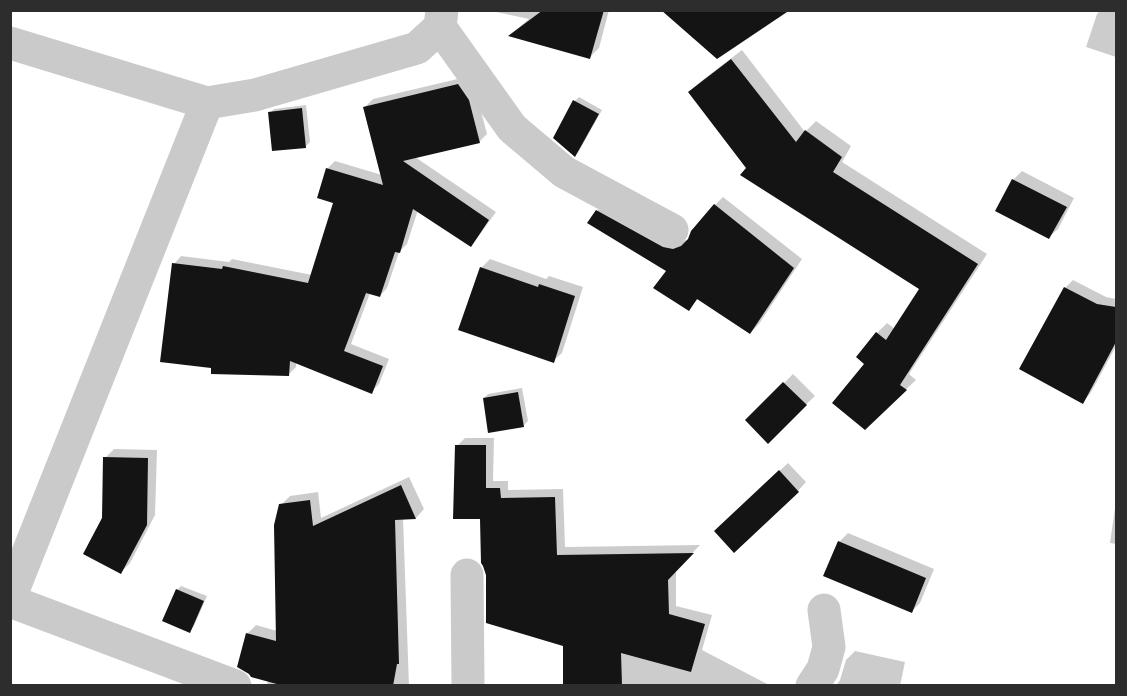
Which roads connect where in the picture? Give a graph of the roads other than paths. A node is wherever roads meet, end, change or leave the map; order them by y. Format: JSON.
{"nodes":[{"id":1,"x":441,"y":19,"type":"edge"},
{"id":2,"x":10,"y":43,"type":"edge"},
{"id":3,"x":207,"y":103,"type":"junction"},
{"id":4,"x":672,"y":230,"type":"dead end"},
{"id":5,"x":467,"y":575,"type":"dead end"},
{"id":6,"x":10,"y":599,"type":"edge"},
{"id":7,"x":824,"y":610,"type":"dead end"},
{"id":8,"x":235,"y":686,"type":"edge"},
{"id":9,"x":468,"y":686,"type":"edge"},
{"id":10,"x":812,"y":686,"type":"edge"}],
"edges":[{"from":1,"to":3,"type":"street"},
{"from":1,"to":4,"type":"street"},
{"from":2,"to":3,"type":"street"},
{"from":3,"to":6,"type":"street"},
{"from":5,"to":9,"type":"street"},
{"from":6,"to":8,"type":"street"},
{"from":7,"to":10,"type":"street"}]}
